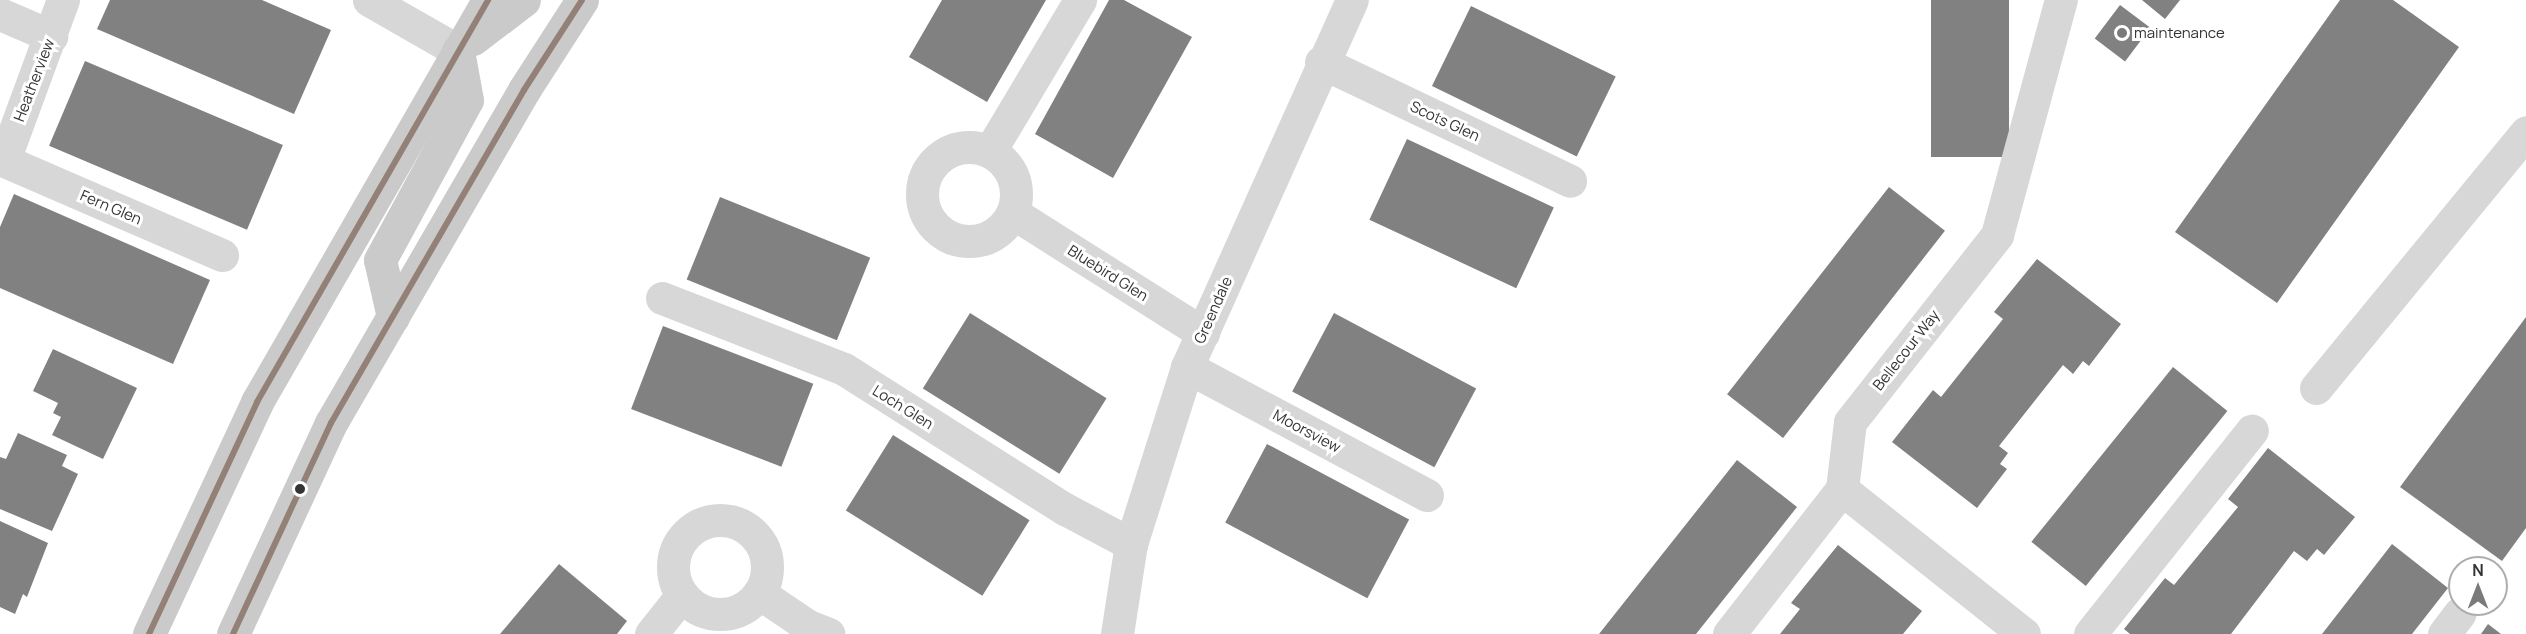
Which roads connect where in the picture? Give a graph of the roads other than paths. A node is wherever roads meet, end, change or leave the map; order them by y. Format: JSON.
{"nodes":[{"id":1,"x":63,"y":0,"type":"edge"},
{"id":2,"x":369,"y":0,"type":"edge"},
{"id":3,"x":488,"y":0,"type":"edge"},
{"id":4,"x":524,"y":0,"type":"edge"},
{"id":5,"x":582,"y":0,"type":"edge"},
{"id":6,"x":1080,"y":0,"type":"edge"},
{"id":7,"x":1352,"y":0,"type":"edge"},
{"id":8,"x":2061,"y":0,"type":"edge"},
{"id":9,"x":0,"y":14,"type":"edge"},
{"id":10,"x":51,"y":36,"type":"junction"},
{"id":11,"x":458,"y":51,"type":"junction"},
{"id":12,"x":1321,"y":62,"type":"junction"},
{"id":13,"x":2526,"y":132,"type":"edge"},
{"id":14,"x":990,"y":151,"type":"junction"},
{"id":15,"x":2,"y":160,"type":"edge"},
{"id":16,"x":1570,"y":180,"type":"dead end"},
{"id":17,"x":1013,"y":213,"type":"junction"},
{"id":18,"x":222,"y":255,"type":"dead end"},
{"id":19,"x":662,"y":297,"type":"dead end"},
{"id":20,"x":393,"y":317,"type":"junction"},
{"id":21,"x":1203,"y":333,"type":"junction"},
{"id":22,"x":1187,"y":367,"type":"junction"},
{"id":23,"x":2316,"y":388,"type":"dead end"},
{"id":24,"x":2252,"y":430,"type":"dead end"},
{"id":25,"x":1842,"y":489,"type":"junction"},
{"id":26,"x":1427,"y":495,"type":"dead end"},
{"id":27,"x":1131,"y":544,"type":"junction"},
{"id":28,"x":759,"y":593,"type":"junction"},
{"id":29,"x":682,"y":595,"type":"junction"},
{"id":30,"x":149,"y":634,"type":"edge"},
{"id":31,"x":233,"y":634,"type":"edge"},
{"id":32,"x":651,"y":634,"type":"edge"},
{"id":33,"x":829,"y":634,"type":"edge"},
{"id":34,"x":1117,"y":634,"type":"edge"},
{"id":35,"x":1729,"y":634,"type":"edge"},
{"id":36,"x":2024,"y":634,"type":"edge"},
{"id":37,"x":2090,"y":634,"type":"edge"}],
"edges":[{"from":1,"to":10,"type":"street","name":"Heatherview"},
{"from":2,"to":11,"type":"street"},
{"from":3,"to":11,"type":"main road"},
{"from":4,"to":11,"type":"main road"},
{"from":5,"to":20,"type":"main road"},
{"from":6,"to":14,"type":"street"},
{"from":7,"to":12,"type":"street","name":"Greendale"},
{"from":8,"to":25,"type":"street","name":"Bellecour Way"},
{"from":9,"to":10,"type":"street"},
{"from":10,"to":15,"type":"street","name":"Heatherview"},
{"from":11,"to":20,"type":"main road"},
{"from":11,"to":30,"type":"main road"},
{"from":12,"to":16,"type":"street","name":"Scots Glen"},
{"from":12,"to":21,"type":"street","name":"Greendale"},
{"from":13,"to":23,"type":"street"},
{"from":14,"to":17,"type":"street"},
{"from":14,"to":17,"type":"street"},
{"from":15,"to":18,"type":"street","name":"Fern Glen"},
{"from":17,"to":21,"type":"street","name":"Bluebird Glen"},
{"from":19,"to":27,"type":"street","name":"Loch Glen"},
{"from":20,"to":31,"type":"main road"},
{"from":21,"to":22,"type":"street","name":"Greendale"},
{"from":22,"to":26,"type":"street","name":"Moorsview"},
{"from":22,"to":27,"type":"street","name":"Greendale"},
{"from":24,"to":37,"type":"street"},
{"from":25,"to":35,"type":"street"},
{"from":25,"to":36,"type":"street"},
{"from":27,"to":34,"type":"street","name":"Greendale"},
{"from":28,"to":29,"type":"street"},
{"from":28,"to":29,"type":"street"},
{"from":28,"to":33,"type":"street"},
{"from":29,"to":32,"type":"street"}]}
